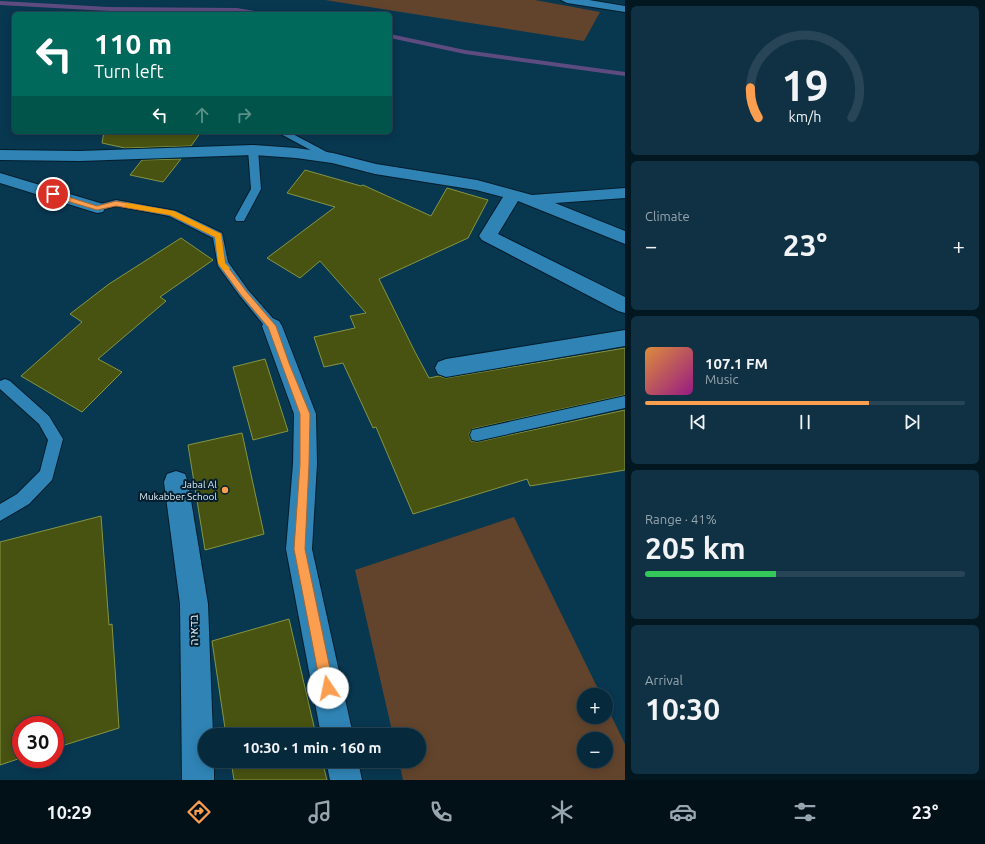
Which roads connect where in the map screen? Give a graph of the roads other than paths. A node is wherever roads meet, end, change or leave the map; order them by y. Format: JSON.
{"nodes":[{"id":1,"x":567,"y":0,"type":"edge"},
{"id":2,"x":625,"y":9,"type":"edge"},
{"id":3,"x":286,"y":134,"type":"edge"},
{"id":4,"x":253,"y":150,"type":"junction"},
{"id":5,"x":0,"y":155,"type":"edge"},
{"id":6,"x":333,"y":158,"type":"junction"},
{"id":7,"x":0,"y":178,"type":"edge"},
{"id":8,"x":625,"y":193,"type":"edge"},
{"id":9,"x":513,"y":195,"type":"junction"},
{"id":10,"x":532,"y":200,"type":"junction"},
{"id":11,"x":97,"y":208,"type":"joint"},
{"id":12,"x":240,"y":218,"type":"dead end"},
{"id":13,"x":625,"y":238,"type":"edge"},
{"id":14,"x":625,"y":306,"type":"edge"},
{"id":15,"x":272,"y":326,"type":"joint"},
{"id":16,"x":625,"y":338,"type":"edge"},
{"id":17,"x":446,"y":368,"type":"dead end"},
{"id":18,"x":5,"y":385,"type":"dead end"},
{"id":19,"x":625,"y":402,"type":"edge"},
{"id":20,"x":477,"y":435,"type":"dead end"},
{"id":21,"x":176,"y":482,"type":"dead end"},
{"id":22,"x":0,"y":513,"type":"edge"},
{"id":23,"x":336,"y":728,"type":"edge"},
{"id":24,"x":343,"y":768,"type":"edge"},
{"id":25,"x":198,"y":780,"type":"edge"},
{"id":26,"x":346,"y":780,"type":"edge"}],
"edges":[{"from":1,"to":2,"type":"street"},
{"from":3,"to":6,"type":"lane"},
{"from":4,"to":5,"type":"street"},
{"from":4,"to":6,"type":"street"},
{"from":4,"to":12,"type":"lane"},
{"from":6,"to":9,"type":"street"},
{"from":7,"to":11,"type":"street"},
{"from":8,"to":10,"type":"street"},
{"from":9,"to":10,"type":"street"},
{"from":9,"to":14,"type":"street"},
{"from":10,"to":13,"type":"street"},
{"from":11,"to":15,"type":"lane"},
{"from":15,"to":23,"type":"street"},
{"from":16,"to":17,"type":"street"},
{"from":18,"to":22,"type":"lane"},
{"from":19,"to":20,"type":"lane"},
{"from":21,"to":25,"type":"street","name":"בדאיה"},
{"from":24,"to":26,"type":"street"}]}
